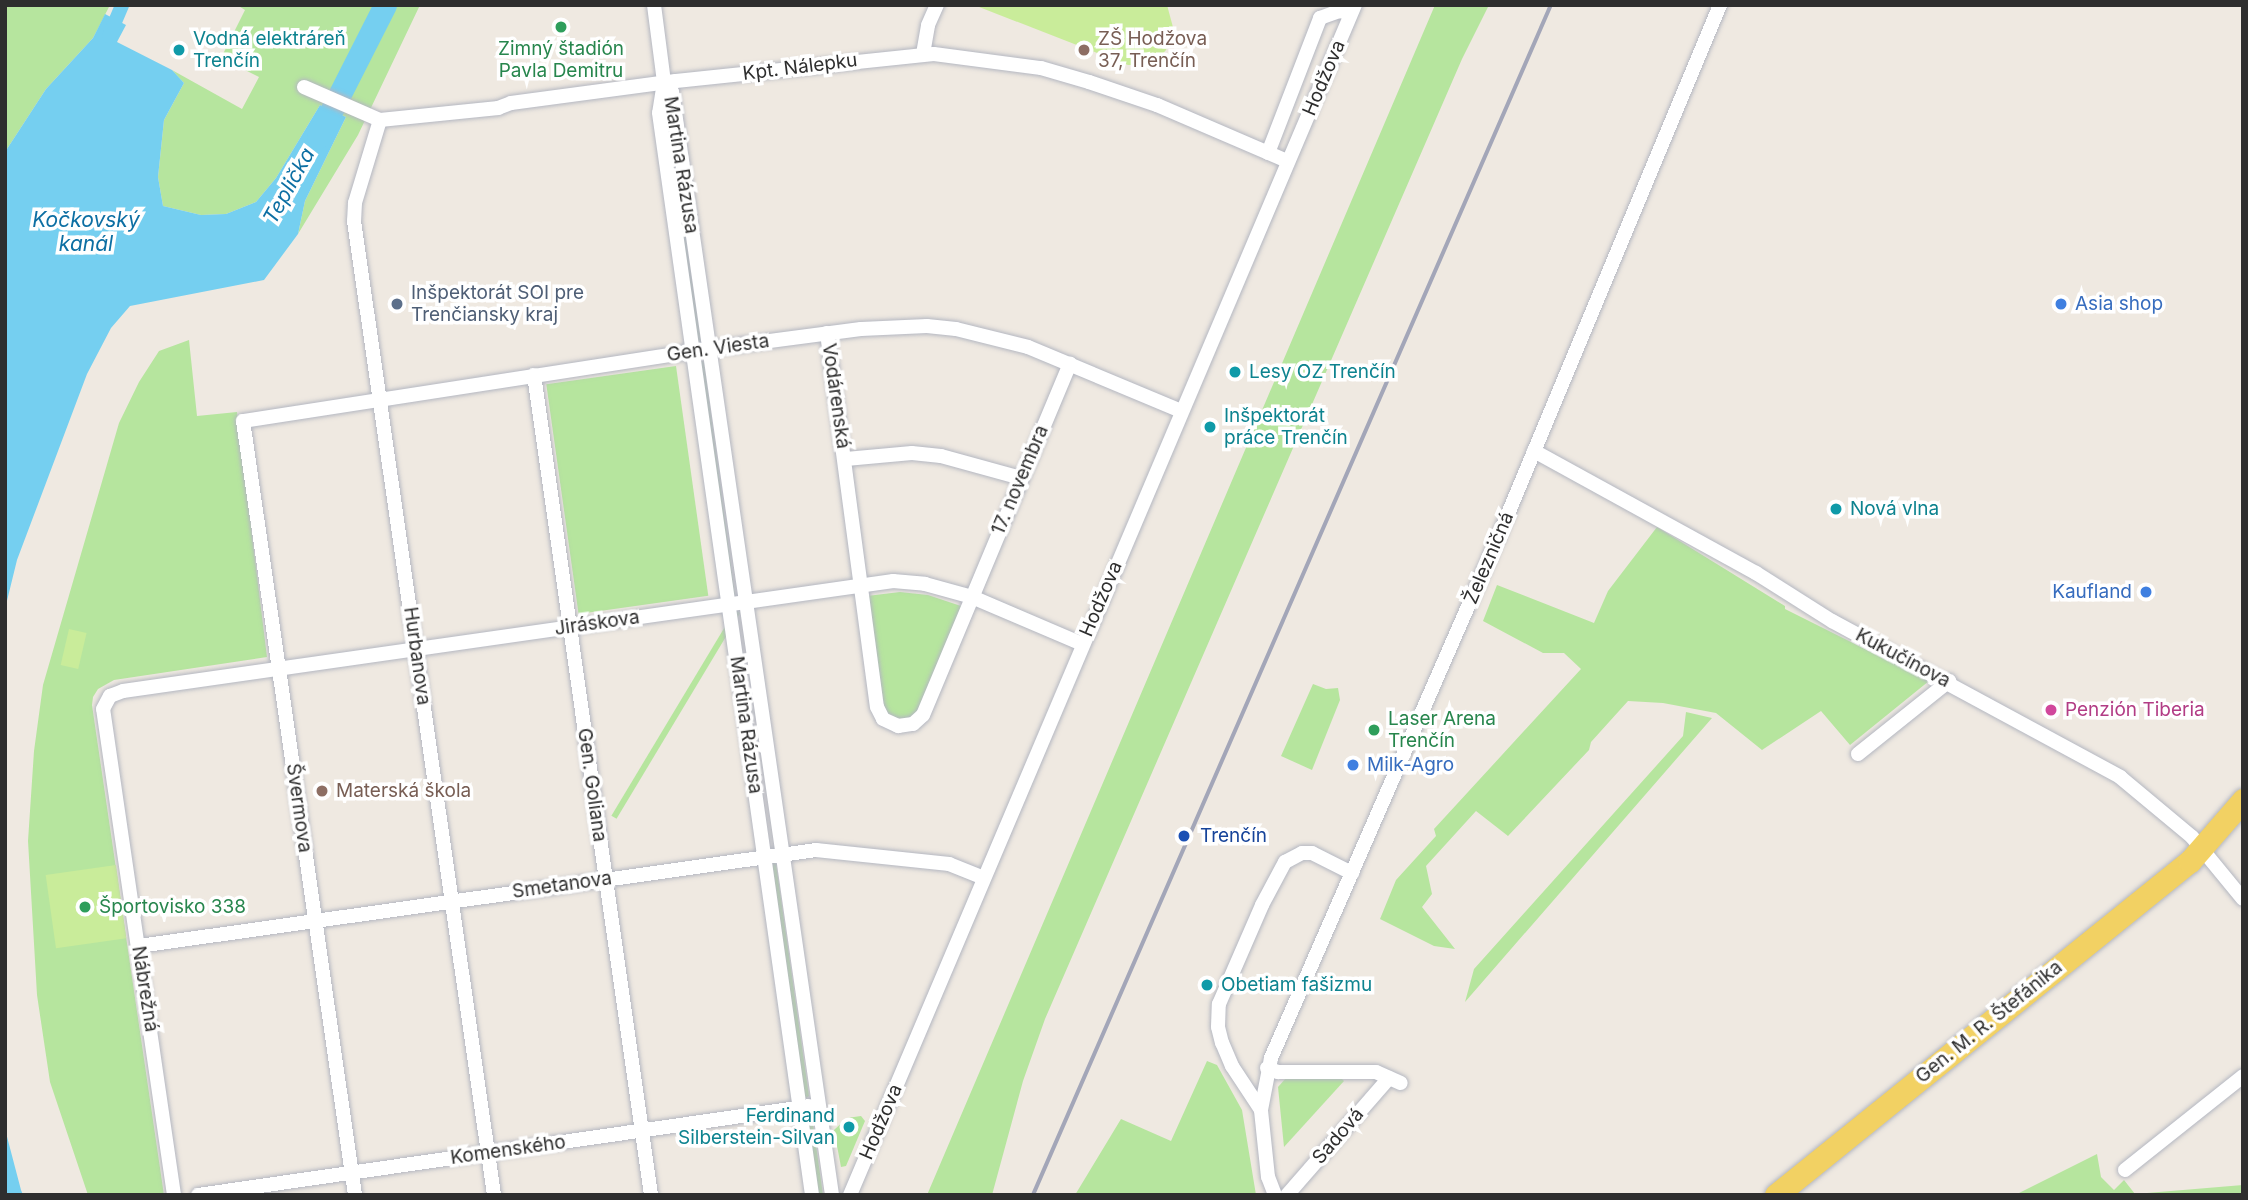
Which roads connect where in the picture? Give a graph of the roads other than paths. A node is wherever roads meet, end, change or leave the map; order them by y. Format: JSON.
{"nodes":[{"id":1,"x":654,"y":5,"type":"edge"},
{"id":2,"x":937,"y":5,"type":"edge"},
{"id":3,"x":1720,"y":5,"type":"edge"},
{"id":4,"x":1353,"y":9,"type":"edge"},
{"id":5,"x":923,"y":54,"type":"junction"},
{"id":6,"x":664,"y":82,"type":"junction"},
{"id":7,"x":304,"y":88,"type":"dead end"},
{"id":8,"x":380,"y":120,"type":"junction"},
{"id":9,"x":1268,"y":153,"type":"junction"},
{"id":10,"x":1287,"y":161,"type":"junction"},
{"id":11,"x":827,"y":333,"type":"junction"},
{"id":12,"x":709,"y":349,"type":"junction"},
{"id":13,"x":692,"y":352,"type":"junction"},
{"id":14,"x":1070,"y":365,"type":"junction"},
{"id":15,"x":534,"y":375,"type":"junction"},
{"id":16,"x":380,"y":398,"type":"junction"},
{"id":17,"x":1181,"y":411,"type":"junction"},
{"id":18,"x":243,"y":421,"type":"joint"},
{"id":19,"x":1534,"y":452,"type":"junction"},
{"id":20,"x":845,"y":459,"type":"junction"},
{"id":21,"x":1021,"y":478,"type":"junction"},
{"id":22,"x":862,"y":585,"type":"junction"},
{"id":23,"x":972,"y":597,"type":"junction"},
{"id":24,"x":745,"y":601,"type":"junction"},
{"id":25,"x":728,"y":603,"type":"junction"},
{"id":26,"x":570,"y":627,"type":"junction"},
{"id":27,"x":1082,"y":644,"type":"junction"},
{"id":28,"x":415,"y":649,"type":"junction"},
{"id":29,"x":278,"y":669,"type":"junction"},
{"id":30,"x":1949,"y":681,"type":"junction"},
{"id":31,"x":106,"y":701,"type":"joint"},
{"id":32,"x":1858,"y":754,"type":"dead end"},
{"id":33,"x":2243,"y":800,"type":"edge"},
{"id":34,"x":2202,"y":848,"type":"junction"},
{"id":35,"x":781,"y":855,"type":"junction"},
{"id":36,"x":764,"y":857,"type":"junction"},
{"id":37,"x":1352,"y":873,"type":"junction"},
{"id":38,"x":605,"y":878,"type":"junction"},
{"id":39,"x":983,"y":878,"type":"junction"},
{"id":40,"x":2243,"y":900,"type":"edge"},
{"id":41,"x":452,"y":901,"type":"junction"},
{"id":42,"x":316,"y":920,"type":"junction"},
{"id":43,"x":139,"y":946,"type":"junction"},
{"id":44,"x":1267,"y":1068,"type":"junction"},
{"id":45,"x":2243,"y":1076,"type":"edge"},
{"id":46,"x":818,"y":1104,"type":"junction"},
{"id":47,"x":800,"y":1108,"type":"junction"},
{"id":48,"x":1261,"y":1110,"type":"junction"},
{"id":49,"x":642,"y":1131,"type":"junction"},
{"id":50,"x":488,"y":1153,"type":"junction"},
{"id":51,"x":2125,"y":1170,"type":"dead end"},
{"id":52,"x":352,"y":1172,"type":"junction"},
{"id":53,"x":174,"y":1195,"type":"edge"},
{"id":54,"x":198,"y":1195,"type":"edge"},
{"id":55,"x":355,"y":1195,"type":"edge"},
{"id":56,"x":494,"y":1195,"type":"edge"},
{"id":57,"x":651,"y":1195,"type":"edge"},
{"id":58,"x":812,"y":1195,"type":"edge"},
{"id":59,"x":832,"y":1195,"type":"edge"},
{"id":60,"x":850,"y":1195,"type":"edge"},
{"id":61,"x":1275,"y":1195,"type":"edge"},
{"id":62,"x":1287,"y":1195,"type":"edge"},
{"id":63,"x":1776,"y":1195,"type":"edge"}],
"edges":[{"from":1,"to":6,"type":"street"},
{"from":2,"to":5,"type":"street"},
{"from":3,"to":19,"type":"street","name":"Železničná"},
{"from":4,"to":9,"type":"street"},
{"from":4,"to":10,"type":"street","name":"Hodžova"},
{"from":5,"to":6,"type":"street","name":"Kpt. Nálepku"},
{"from":5,"to":9,"type":"street","name":"Kpt. Nálepku"},
{"from":6,"to":8,"type":"street","name":"Kpt. Nálepku"},
{"from":6,"to":12,"type":"street","name":"Martina Rázusa"},
{"from":6,"to":13,"type":"street","name":"Martina Rázusa"},
{"from":7,"to":8,"type":"street","name":"Kpt. Nálepku"},
{"from":8,"to":16,"type":"street","name":"Hurbanova"},
{"from":9,"to":10,"type":"street","name":"Kpt. Nálepku"},
{"from":10,"to":17,"type":"street","name":"Hodžova"},
{"from":11,"to":12,"type":"street","name":"Gen. Viesta"},
{"from":11,"to":14,"type":"street","name":"Gen. Viesta"},
{"from":11,"to":20,"type":"street","name":"Vodárenská"},
{"from":12,"to":13,"type":"street","name":"Gen. Viesta"},
{"from":12,"to":24,"type":"street","name":"Martina Rázusa"},
{"from":13,"to":15,"type":"street","name":"Gen. Viesta"},
{"from":13,"to":25,"type":"street","name":"Martina Rázusa"},
{"from":14,"to":17,"type":"street","name":"Gen. Viesta"},
{"from":14,"to":21,"type":"street","name":"17. novembra"},
{"from":15,"to":16,"type":"street","name":"Gen. Viesta"},
{"from":15,"to":26,"type":"street","name":"Gen. Goliana"},
{"from":16,"to":18,"type":"street","name":"Gen. Viesta"},
{"from":16,"to":28,"type":"street","name":"Hurbanova"},
{"from":17,"to":27,"type":"street","name":"Hodžova"},
{"from":18,"to":29,"type":"street","name":"Švermova"},
{"from":19,"to":30,"type":"street","name":"Kukučínova"},
{"from":19,"to":37,"type":"street","name":"Železničná"},
{"from":20,"to":21,"type":"street","name":"Vodárenská"},
{"from":20,"to":22,"type":"street","name":"Vodárenská"},
{"from":21,"to":23,"type":"street","name":"17. novembra"},
{"from":22,"to":23,"type":"street","name":"Jiráskova"},
{"from":22,"to":23,"type":"street","name":"Vodárenská"},
{"from":22,"to":24,"type":"street","name":"Jiráskova"},
{"from":23,"to":27,"type":"street","name":"Jiráskova"},
{"from":24,"to":25,"type":"street","name":"Jiráskova"},
{"from":24,"to":35,"type":"street","name":"Martina Rázusa"},
{"from":25,"to":26,"type":"street","name":"Jiráskova"},
{"from":25,"to":36,"type":"street","name":"Martina Rázusa"},
{"from":26,"to":28,"type":"street","name":"Jiráskova"},
{"from":26,"to":38,"type":"street","name":"Gen. Goliana"},
{"from":27,"to":39,"type":"street","name":"Hodžova"},
{"from":28,"to":29,"type":"street","name":"Jiráskova"},
{"from":28,"to":41,"type":"street","name":"Hurbanova"},
{"from":29,"to":31,"type":"street","name":"Jiráskova"},
{"from":29,"to":42,"type":"street","name":"Švermova"},
{"from":30,"to":32,"type":"street"},
{"from":30,"to":34,"type":"street","name":"Kukučínova"},
{"from":31,"to":43,"type":"street","name":"Nábrežná"},
{"from":33,"to":34,"type":"main road","name":"Gen. M. R. Štefánika"},
{"from":34,"to":40,"type":"street","name":"Kukučínova"},
{"from":34,"to":63,"type":"main road","name":"Gen. M. R. Štefánika"},
{"from":35,"to":36,"type":"street","name":"Smetanova"},
{"from":35,"to":39,"type":"street","name":"Smetanova"},
{"from":35,"to":46,"type":"street","name":"Martina Rázusa"},
{"from":36,"to":38,"type":"street","name":"Smetanova"},
{"from":36,"to":47,"type":"street","name":"Martina Rázusa"},
{"from":37,"to":44,"type":"street","name":"Železničná"},
{"from":37,"to":48,"type":"street"},
{"from":38,"to":41,"type":"street","name":"Smetanova"},
{"from":38,"to":49,"type":"street","name":"Gen. Goliana"},
{"from":39,"to":60,"type":"street","name":"Hodžova"},
{"from":41,"to":42,"type":"street","name":"Smetanova"},
{"from":41,"to":50,"type":"street","name":"Hurbanova"},
{"from":42,"to":43,"type":"street","name":"Smetanova"},
{"from":42,"to":52,"type":"street","name":"Švermova"},
{"from":43,"to":53,"type":"street","name":"Nábrežná"},
{"from":44,"to":48,"type":"street","name":"Železničná"},
{"from":44,"to":62,"type":"street","name":"Sadová"},
{"from":45,"to":51,"type":"street"},
{"from":46,"to":47,"type":"street","name":"Komenského"},
{"from":46,"to":59,"type":"street","name":"Martina Rázusa"},
{"from":47,"to":49,"type":"street","name":"Komenského"},
{"from":47,"to":58,"type":"street","name":"Martina Rázusa"},
{"from":48,"to":61,"type":"street"},
{"from":49,"to":50,"type":"street","name":"Komenského"},
{"from":49,"to":57,"type":"street","name":"Gen. Goliana"},
{"from":50,"to":52,"type":"street","name":"Komenského"},
{"from":50,"to":56,"type":"street","name":"Hurbanova"},
{"from":52,"to":54,"type":"street","name":"Komenského"},
{"from":52,"to":55,"type":"street","name":"Švermova"}]}
